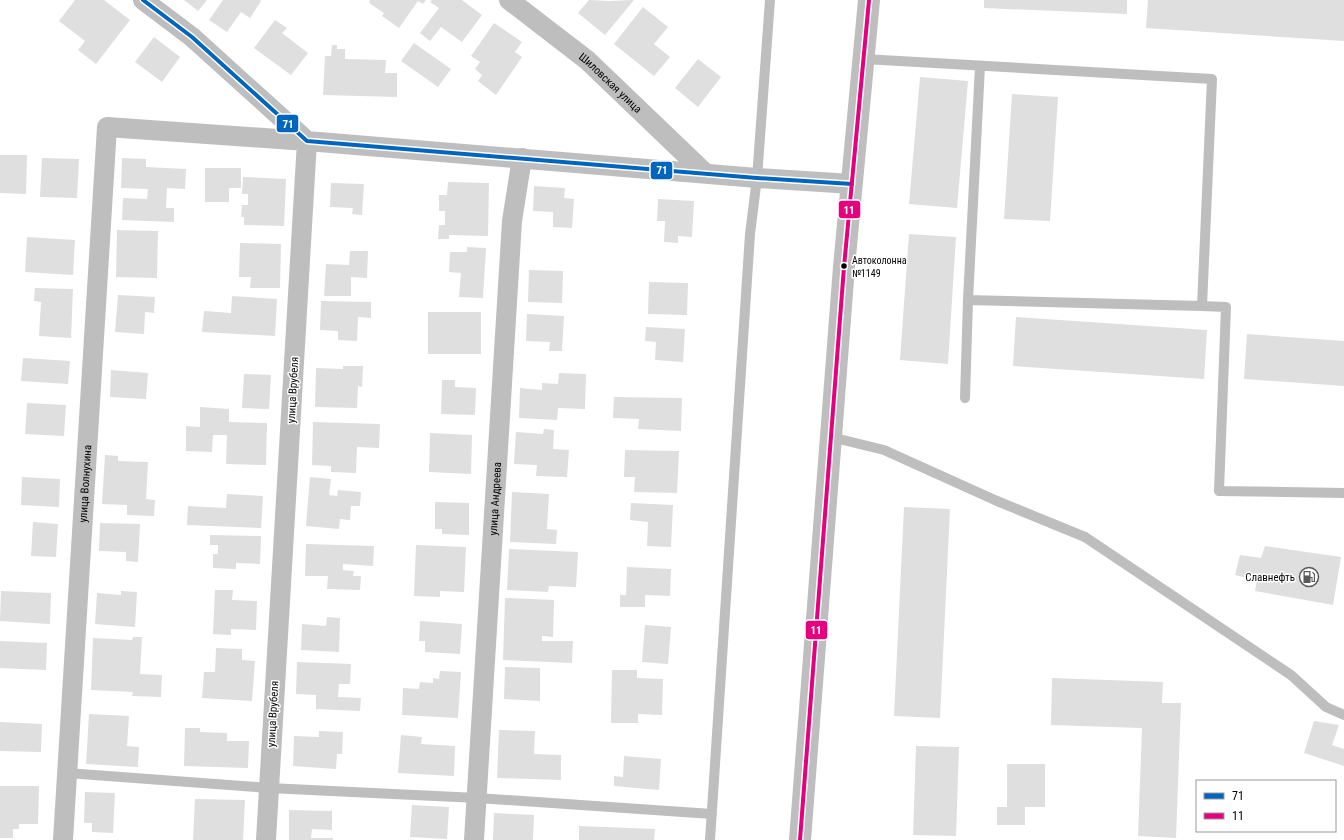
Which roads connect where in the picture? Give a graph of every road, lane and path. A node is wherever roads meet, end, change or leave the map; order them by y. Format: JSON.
{"nodes":[{"id":1,"x":143,"y":0,"type":"edge"},
{"id":2,"x":509,"y":0,"type":"edge"},
{"id":3,"x":770,"y":0,"type":"edge"},
{"id":4,"x":869,"y":0,"type":"edge"},
{"id":5,"x":864,"y":59,"type":"junction"},
{"id":6,"x":980,"y":66,"type":"junction"},
{"id":7,"x":308,"y":141,"type":"junction"},
{"id":8,"x":522,"y":158,"type":"junction"},
{"id":9,"x":705,"y":174,"type":"junction"},
{"id":10,"x":757,"y":178,"type":"junction"},
{"id":11,"x":852,"y":184,"type":"junction"},
{"id":12,"x":968,"y":300,"type":"junction"},
{"id":13,"x":1202,"y":306,"type":"junction"},
{"id":14,"x":965,"y":398,"type":"dead end"},
{"id":15,"x":831,"y":437,"type":"junction"},
{"id":16,"x":1344,"y":493,"type":"edge"},
{"id":17,"x":1344,"y":715,"type":"edge"},
{"id":18,"x":67,"y":773,"type":"junction"},
{"id":19,"x":269,"y":788,"type":"junction"},
{"id":20,"x":477,"y":798,"type":"junction"},
{"id":21,"x":712,"y":814,"type":"junction"},
{"id":22,"x":63,"y":840,"type":"edge"},
{"id":23,"x":266,"y":840,"type":"edge"},
{"id":24,"x":474,"y":840,"type":"edge"},
{"id":25,"x":710,"y":840,"type":"edge"},
{"id":26,"x":800,"y":840,"type":"edge"}],
"edges":[{"from":1,"to":7,"type":"street"},
{"from":2,"to":9,"type":"street","name":"Шиловская улица"},
{"from":3,"to":10,"type":"lane"},
{"from":4,"to":5,"type":"street"},
{"from":5,"to":6,"type":"lane"},
{"from":5,"to":11,"type":"street"},
{"from":6,"to":12,"type":"lane"},
{"from":6,"to":13,"type":"lane"},
{"from":7,"to":8,"type":"street"},
{"from":7,"to":18,"type":"street","name":"улица Волнухина"},
{"from":7,"to":19,"type":"street","name":"улица Врубеля"},
{"from":8,"to":9,"type":"street"},
{"from":8,"to":20,"type":"street","name":"улица Андреева"},
{"from":9,"to":10,"type":"street"},
{"from":10,"to":11,"type":"street"},
{"from":10,"to":21,"type":"lane"},
{"from":11,"to":15,"type":"street"},
{"from":12,"to":13,"type":"lane"},
{"from":12,"to":14,"type":"lane"},
{"from":13,"to":16,"type":"lane"},
{"from":15,"to":17,"type":"lane"},
{"from":15,"to":26,"type":"street"},
{"from":18,"to":19,"type":"lane"},
{"from":18,"to":22,"type":"street","name":"улица Волнухина"},
{"from":19,"to":20,"type":"lane"},
{"from":19,"to":23,"type":"street","name":"улица Врубеля"},
{"from":20,"to":21,"type":"lane"},
{"from":20,"to":24,"type":"street","name":"улица Андреева"},
{"from":21,"to":25,"type":"lane"}]}
